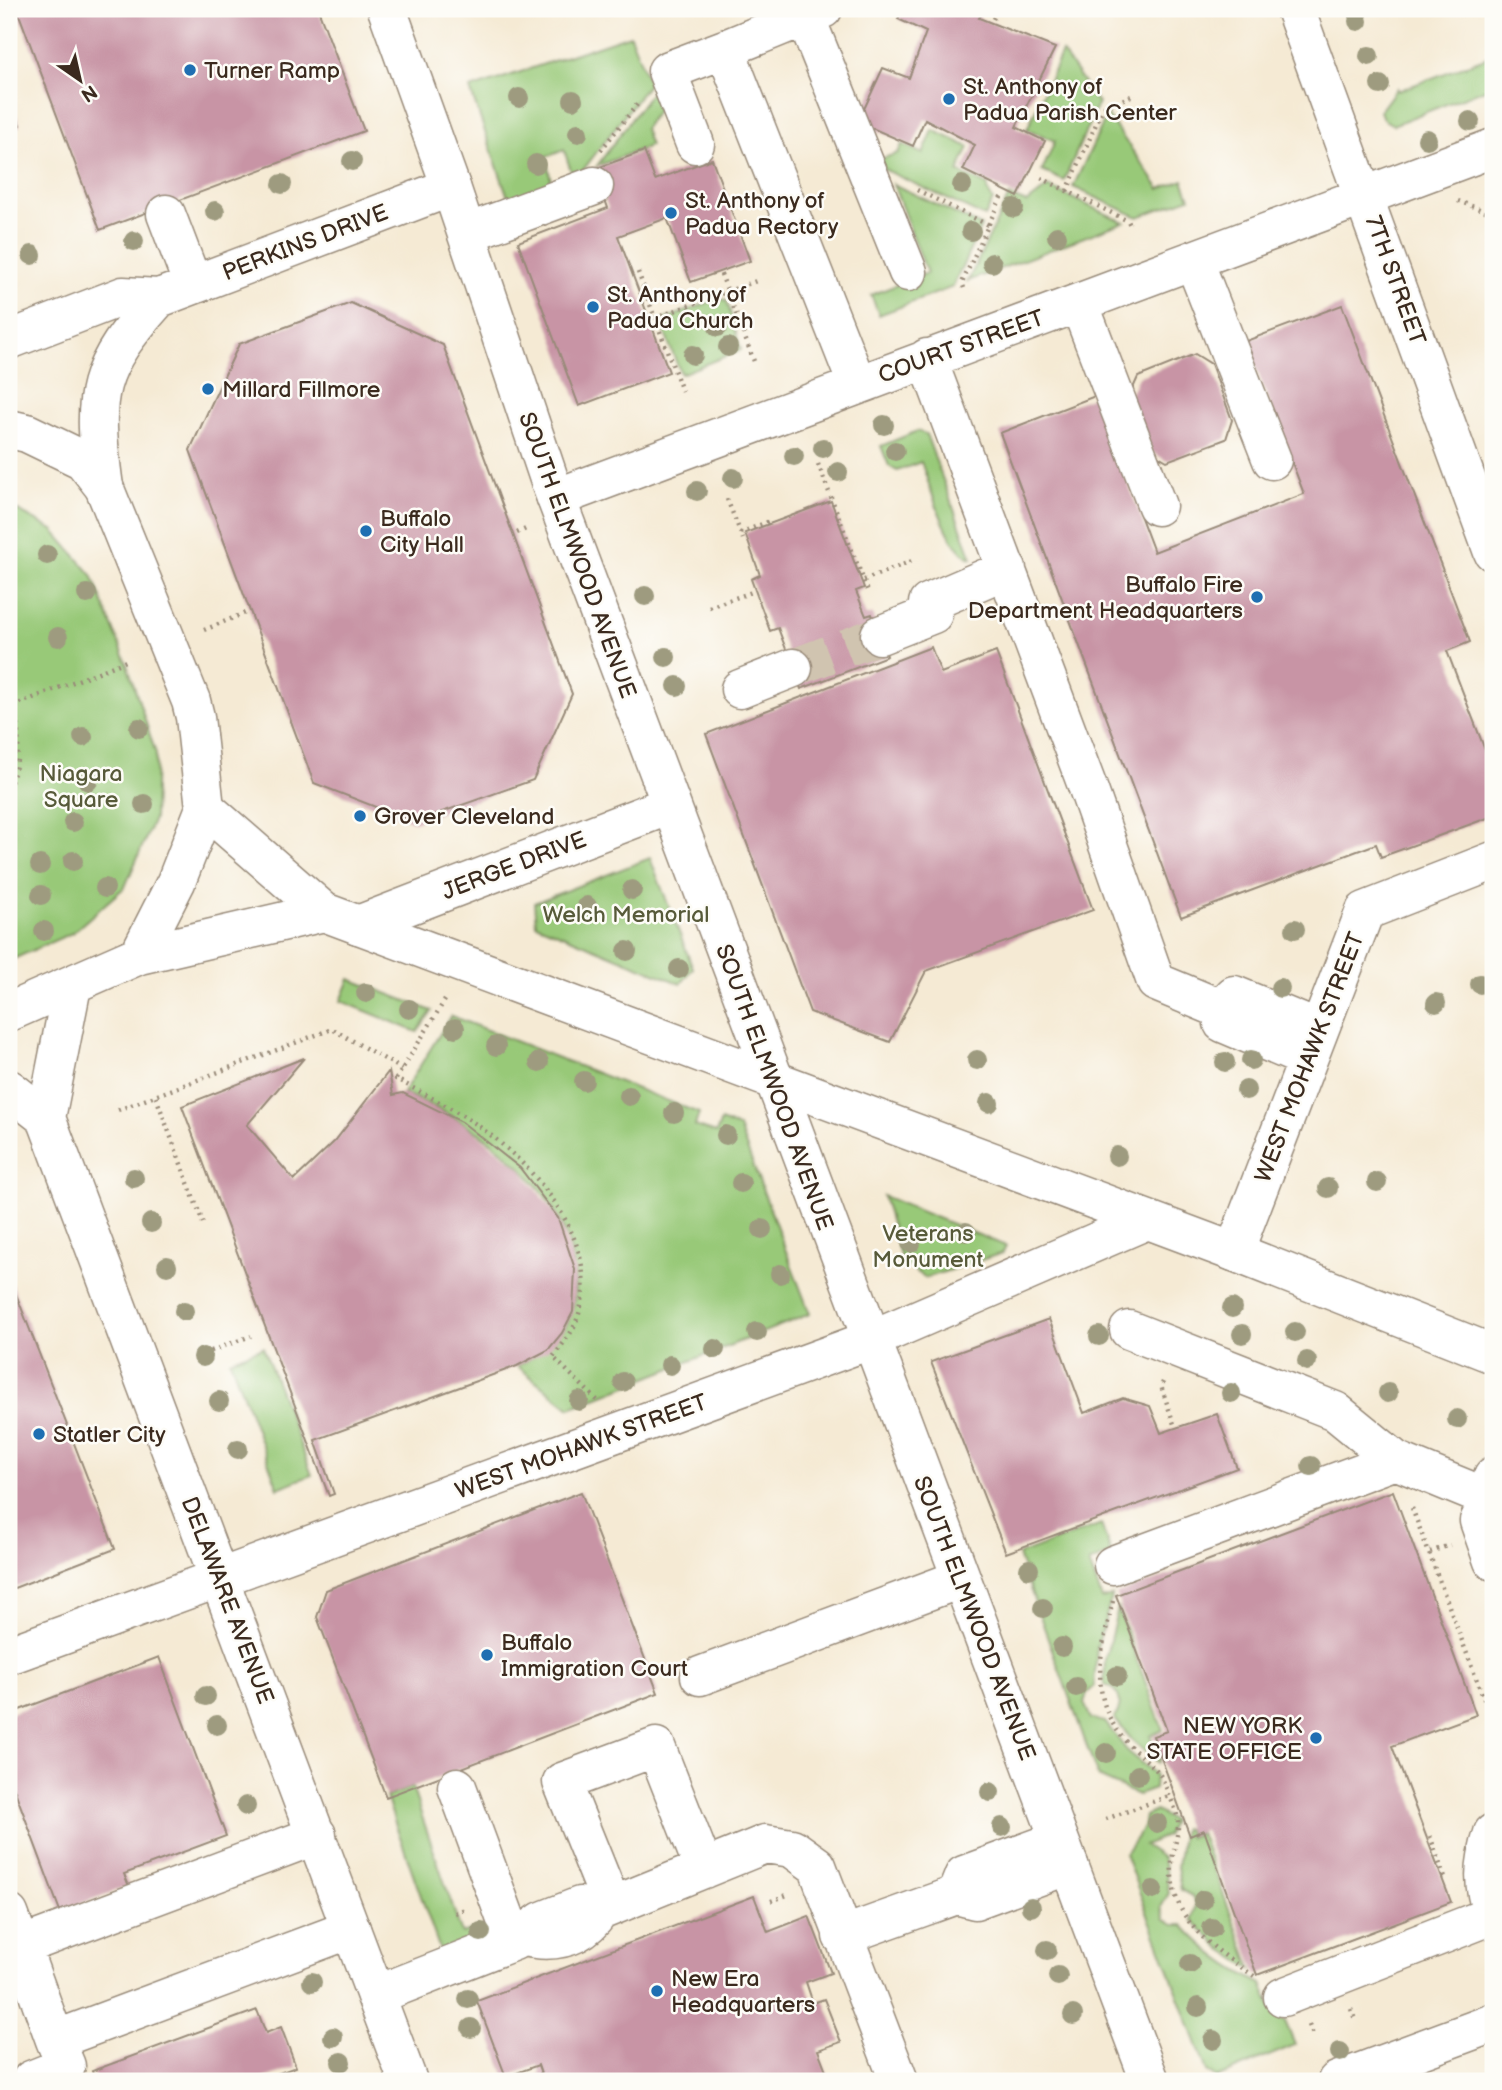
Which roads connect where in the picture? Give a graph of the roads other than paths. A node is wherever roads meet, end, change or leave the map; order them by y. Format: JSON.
{"nodes":[{"id":1,"x":387,"y":9,"type":"edge"},
{"id":2,"x":1295,"y":9,"type":"edge"},
{"id":3,"x":814,"y":13,"type":"edge"},
{"id":4,"x":725,"y":49,"type":"junction"},
{"id":5,"x":695,"y":144,"type":"dead end"},
{"id":6,"x":1493,"y":148,"type":"edge"},
{"id":7,"x":594,"y":173,"type":"road end"},
{"id":8,"x":452,"y":187,"type":"junction"},
{"id":9,"x":1366,"y":197,"type":"junction"},
{"id":10,"x":166,"y":214,"type":"dead end"},
{"id":11,"x":467,"y":233,"type":"junction"},
{"id":12,"x":1194,"y":261,"type":"junction"},
{"id":13,"x":908,"y":272,"type":"dead end"},
{"id":14,"x":176,"y":291,"type":"junction"},
{"id":15,"x":1079,"y":303,"type":"junction"},
{"id":16,"x":9,"y":340,"type":"edge"},
{"id":17,"x":927,"y":358,"type":"junction"},
{"id":18,"x":858,"y":384,"type":"junction"},
{"id":19,"x":9,"y":429,"type":"edge"},
{"id":20,"x":1272,"y":460,"type":"dead end"},
{"id":21,"x":104,"y":487,"type":"junction"},
{"id":22,"x":556,"y":498,"type":"junction"},
{"id":23,"x":1157,"y":506,"type":"dead end"},
{"id":24,"x":1493,"y":552,"type":"edge"},
{"id":25,"x":1007,"y":569,"type":"junction"},
{"id":26,"x":880,"y":635,"type":"tunnel mouth"},
{"id":27,"x":793,"y":668,"type":"tunnel mouth"},
{"id":28,"x":740,"y":689,"type":"dead end"},
{"id":29,"x":670,"y":805,"type":"junction"},
{"id":30,"x":205,"y":808,"type":"junction"},
{"id":31,"x":1493,"y":861,"type":"edge"},
{"id":32,"x":341,"y":918,"type":"junction"},
{"id":33,"x":139,"y":955,"type":"junction"},
{"id":34,"x":72,"y":986,"type":"junction"},
{"id":35,"x":9,"y":1012,"type":"edge"},
{"id":36,"x":1314,"y":1045,"type":"junction"},
{"id":37,"x":773,"y":1081,"type":"junction"},
{"id":38,"x":9,"y":1089,"type":"edge"},
{"id":39,"x":46,"y":1118,"type":"junction"},
{"id":40,"x":1147,"y":1220,"type":"junction"},
{"id":41,"x":1234,"y":1252,"type":"junction"},
{"id":42,"x":1129,"y":1330,"type":"dead end"},
{"id":43,"x":870,"y":1339,"type":"junction"},
{"id":44,"x":1493,"y":1354,"type":"edge"},
{"id":45,"x":1395,"y":1460,"type":"junction"},
{"id":46,"x":1492,"y":1491,"type":"edge"},
{"id":47,"x":1493,"y":1561,"type":"edge"},
{"id":48,"x":220,"y":1577,"type":"junction"},
{"id":49,"x":960,"y":1579,"type":"junction"},
{"id":50,"x":1114,"y":1580,"type":"road end"},
{"id":51,"x":9,"y":1656,"type":"edge"},
{"id":52,"x":700,"y":1676,"type":"dead end"},
{"id":53,"x":457,"y":1787,"type":"dead end"},
{"id":54,"x":1493,"y":1833,"type":"edge"},
{"id":55,"x":317,"y":1835,"type":"junction"},
{"id":56,"x":1064,"y":1853,"type":"junction"},
{"id":57,"x":704,"y":1868,"type":"junction"},
{"id":58,"x":606,"y":1908,"type":"junction"},
{"id":59,"x":1493,"y":1916,"type":"edge"},
{"id":60,"x":351,"y":1929,"type":"junction"},
{"id":61,"x":15,"y":1930,"type":"edge"},
{"id":62,"x":842,"y":1936,"type":"junction"},
{"id":63,"x":519,"y":1939,"type":"junction"},
{"id":64,"x":1272,"y":1989,"type":"road end"},
{"id":65,"x":376,"y":1995,"type":"junction"},
{"id":66,"x":1493,"y":2023,"type":"edge"},
{"id":67,"x":55,"y":2040,"type":"junction"},
{"id":68,"x":30,"y":2081,"type":"edge"},
{"id":69,"x":408,"y":2081,"type":"edge"},
{"id":70,"x":899,"y":2081,"type":"edge"},
{"id":71,"x":1150,"y":2081,"type":"edge"},
{"id":72,"x":1337,"y":2081,"type":"edge"}],
"edges":[{"from":1,"to":8,"type":"main road","name":"SOUTH ELMWOOD AVENUE"},
{"from":2,"to":9,"type":"main road","name":"7TH STREET"},
{"from":3,"to":4,"type":"main road"},
{"from":3,"to":13,"type":"main road"},
{"from":4,"to":5,"type":"main road"},
{"from":4,"to":18,"type":"main road"},
{"from":6,"to":9,"type":"main road","name":"COURT STREET"},
{"from":7,"to":11,"type":"main road"},
{"from":8,"to":11,"type":"main road","name":"SOUTH ELMWOOD AVENUE"},
{"from":8,"to":14,"type":"main road","name":"PERKINS DRIVE"},
{"from":9,"to":12,"type":"main road","name":"COURT STREET"},
{"from":9,"to":24,"type":"main road","name":"7TH STREET"},
{"from":10,"to":14,"type":"main road"},
{"from":11,"to":22,"type":"main road","name":"SOUTH ELMWOOD AVENUE"},
{"from":12,"to":15,"type":"main road","name":"COURT STREET"},
{"from":12,"to":20,"type":"main road"},
{"from":14,"to":16,"type":"main road","name":"PERKINS DRIVE"},
{"from":14,"to":21,"type":"main road","name":"PERKINS DRIVE"},
{"from":15,"to":17,"type":"main road","name":"COURT STREET"},
{"from":15,"to":23,"type":"main road"},
{"from":17,"to":18,"type":"main road","name":"COURT STREET"},
{"from":17,"to":25,"type":"main road"},
{"from":18,"to":22,"type":"main road","name":"COURT STREET"},
{"from":19,"to":21,"type":"main road"},
{"from":21,"to":30,"type":"main road"},
{"from":22,"to":29,"type":"main road","name":"SOUTH ELMWOOD AVENUE"},
{"from":25,"to":26,"type":"main road"},
{"from":25,"to":36,"type":"main road"},
{"from":27,"to":28,"type":"main road"},
{"from":29,"to":32,"type":"main road","name":"JERGE DRIVE"},
{"from":29,"to":37,"type":"main road","name":"SOUTH ELMWOOD AVENUE"},
{"from":30,"to":32,"type":"main road"},
{"from":30,"to":33,"type":"main road"},
{"from":31,"to":36,"type":"main road","name":"WEST MOHAWK STREET"},
{"from":32,"to":33,"type":"main road","name":"JERGE DRIVE"},
{"from":32,"to":37,"type":"main road"},
{"from":33,"to":34,"type":"main road"},
{"from":34,"to":35,"type":"main road"},
{"from":34,"to":39,"type":"main road"},
{"from":36,"to":41,"type":"main road","name":"WEST MOHAWK STREET"},
{"from":37,"to":40,"type":"main road"},
{"from":37,"to":43,"type":"main road","name":"SOUTH ELMWOOD AVENUE"},
{"from":38,"to":39,"type":"main road"},
{"from":39,"to":48,"type":"main road","name":"DELAWARE AVENUE"},
{"from":40,"to":41,"type":"main road"},
{"from":40,"to":43,"type":"main road","name":"WEST MOHAWK STREET"},
{"from":41,"to":44,"type":"main road"},
{"from":42,"to":45,"type":"main road"},
{"from":43,"to":48,"type":"main road","name":"WEST MOHAWK STREET"},
{"from":43,"to":49,"type":"main road","name":"SOUTH ELMWOOD AVENUE"},
{"from":45,"to":46,"type":"main road"},
{"from":45,"to":50,"type":"main road"},
{"from":46,"to":47,"type":"main road"},
{"from":48,"to":51,"type":"main road","name":"WEST MOHAWK STREET"},
{"from":48,"to":55,"type":"main road","name":"DELAWARE AVENUE"},
{"from":49,"to":52,"type":"main road"},
{"from":49,"to":56,"type":"main road","name":"SOUTH ELMWOOD AVENUE"},
{"from":53,"to":63,"type":"main road"},
{"from":54,"to":59,"type":"main road"},
{"from":55,"to":60,"type":"main road","name":"DELAWARE AVENUE"},
{"from":55,"to":61,"type":"main road"},
{"from":56,"to":62,"type":"main road"},
{"from":56,"to":71,"type":"main road","name":"SOUTH ELMWOOD AVENUE"},
{"from":57,"to":58,"type":"main road"},
{"from":57,"to":58,"type":"main road"},
{"from":57,"to":62,"type":"main road"},
{"from":58,"to":63,"type":"main road"},
{"from":59,"to":64,"type":"main road"},
{"from":60,"to":65,"type":"main road","name":"DELAWARE AVENUE"},
{"from":60,"to":67,"type":"main road"},
{"from":61,"to":67,"type":"main road"},
{"from":62,"to":70,"type":"main road"},
{"from":63,"to":65,"type":"main road"},
{"from":65,"to":69,"type":"main road","name":"DELAWARE AVENUE"},
{"from":66,"to":72,"type":"main road"},
{"from":67,"to":68,"type":"main road"}]}
